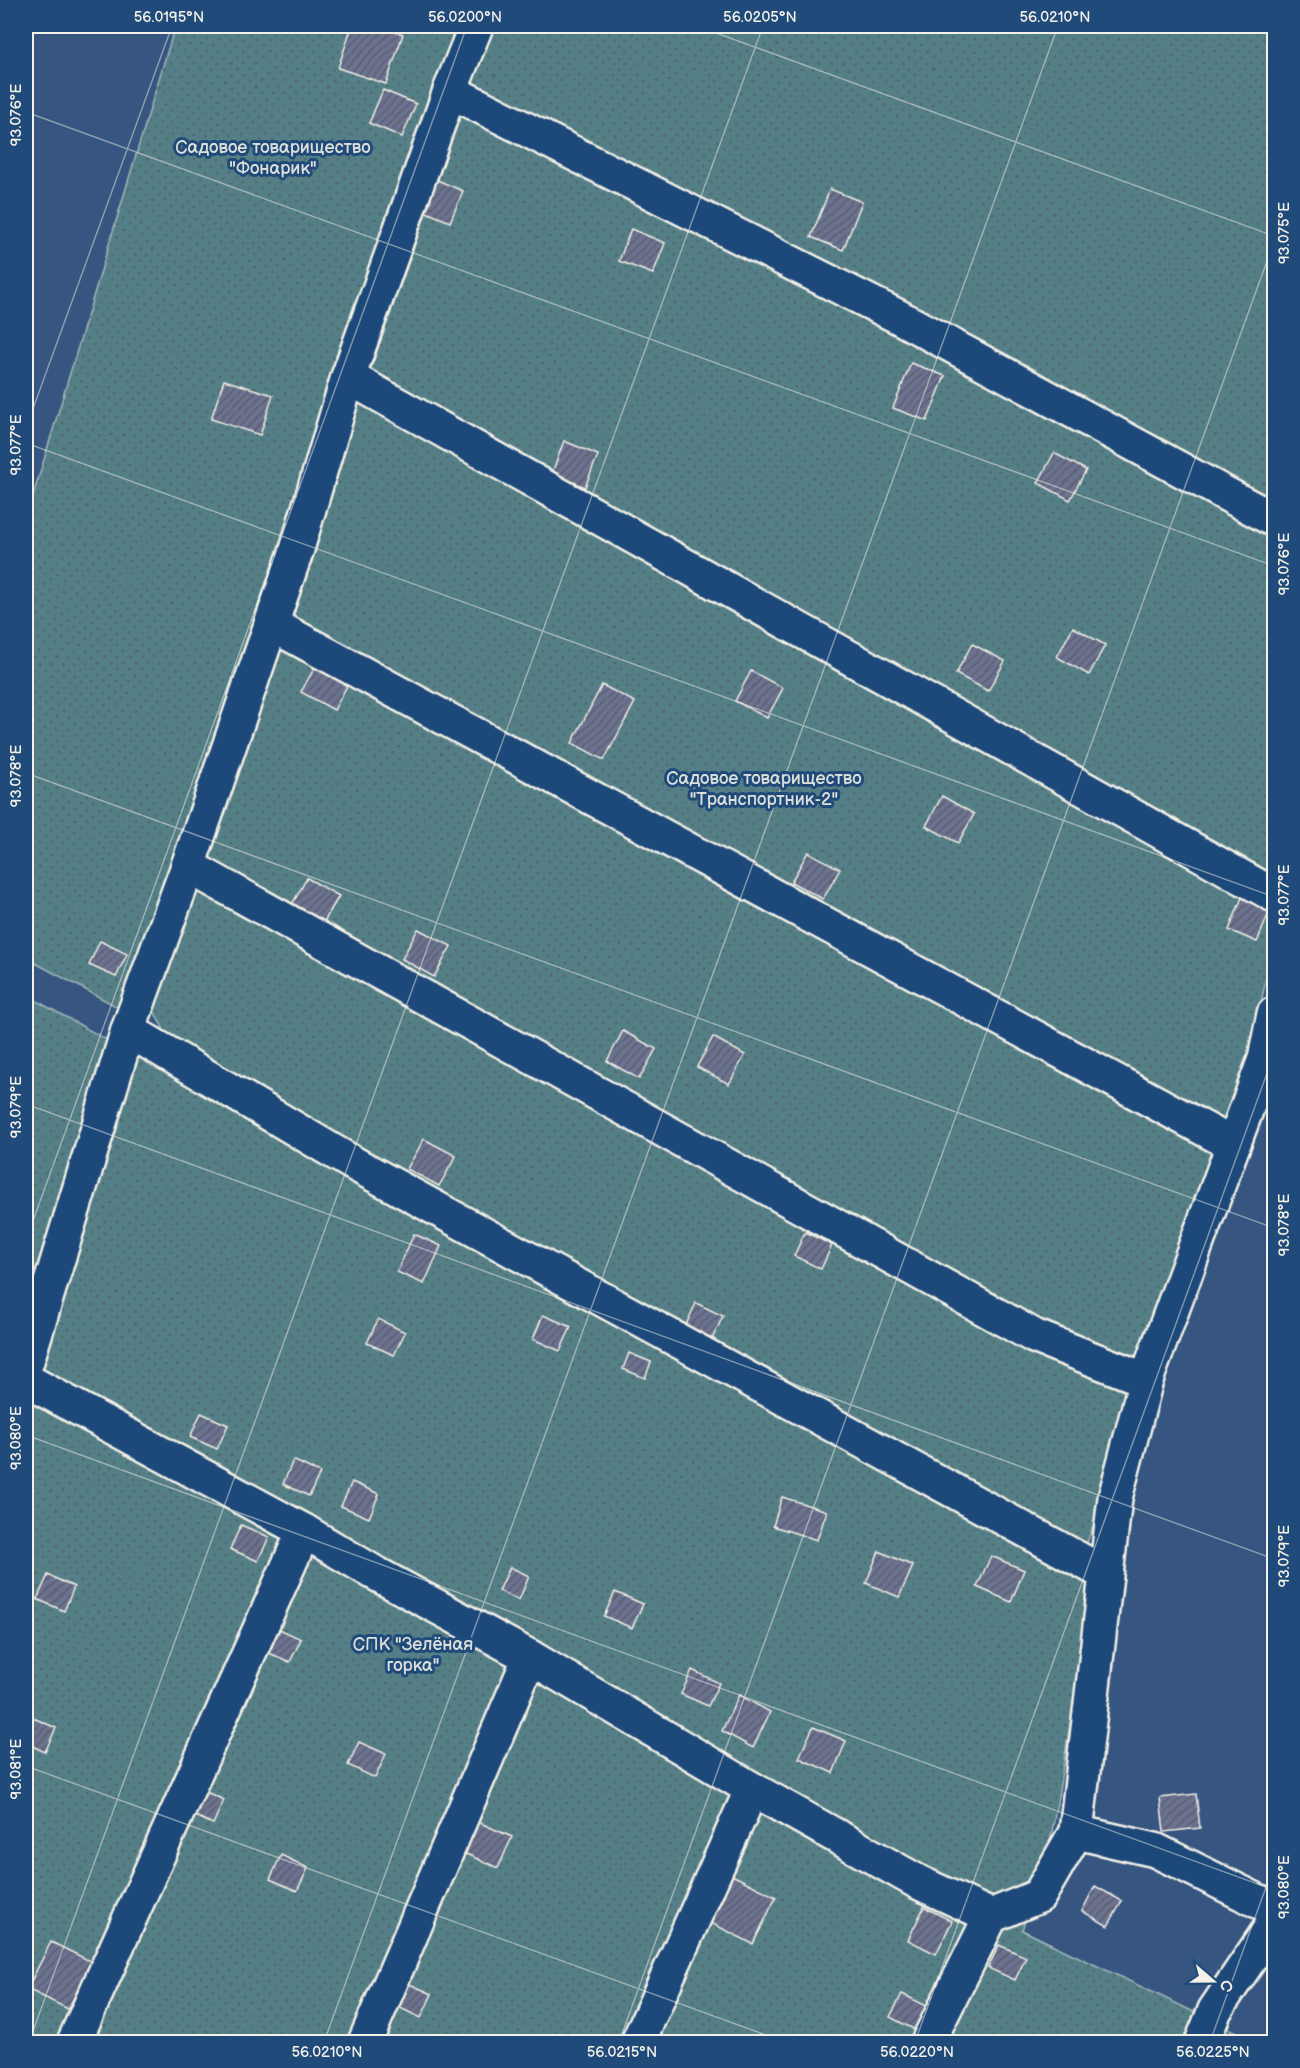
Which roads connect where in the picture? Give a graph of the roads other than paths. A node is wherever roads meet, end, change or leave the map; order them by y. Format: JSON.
{"nodes":[{"id":1,"x":476,"y":26,"type":"edge"},
{"id":2,"x":450,"y":91,"type":"junction"},
{"id":3,"x":348,"y":377,"type":"junction"},
{"id":4,"x":1275,"y":520,"type":"edge"},
{"id":5,"x":271,"y":624,"type":"junction"},
{"id":6,"x":188,"y":866,"type":"junction"},
{"id":7,"x":1275,"y":894,"type":"edge"},
{"id":8,"x":1275,"y":1014,"type":"edge"},
{"id":9,"x":128,"y":1030,"type":"junction"},
{"id":10,"x":1232,"y":1144,"type":"junction"},
{"id":11,"x":26,"y":1364,"type":"edge"},
{"id":12,"x":26,"y":1380,"type":"edge"},
{"id":13,"x":1146,"y":1380,"type":"junction"},
{"id":14,"x":304,"y":1531,"type":"junction"},
{"id":15,"x":1106,"y":1574,"type":"junction"},
{"id":16,"x":530,"y":1657,"type":"junction"},
{"id":17,"x":752,"y":1789,"type":"junction"},
{"id":18,"x":1076,"y":1832,"type":"junction"},
{"id":19,"x":1275,"y":1909,"type":"edge"},
{"id":20,"x":991,"y":1916,"type":"junction"},
{"id":21,"x":1275,"y":1923,"type":"edge"},
{"id":22,"x":74,"y":2043,"type":"edge"},
{"id":23,"x":365,"y":2043,"type":"edge"},
{"id":24,"x":638,"y":2043,"type":"edge"},
{"id":25,"x":927,"y":2043,"type":"edge"},
{"id":26,"x":1202,"y":2043,"type":"edge"}],
"edges":[{"from":1,"to":2,"type":"lane"},
{"from":2,"to":3,"type":"lane"},
{"from":2,"to":4,"type":"lane"},
{"from":3,"to":5,"type":"lane"},
{"from":3,"to":7,"type":"lane"},
{"from":5,"to":6,"type":"lane"},
{"from":5,"to":10,"type":"lane"},
{"from":6,"to":9,"type":"lane"},
{"from":6,"to":13,"type":"lane"},
{"from":8,"to":10,"type":"lane"},
{"from":9,"to":11,"type":"lane"},
{"from":9,"to":15,"type":"lane"},
{"from":10,"to":13,"type":"lane"},
{"from":12,"to":14,"type":"lane"},
{"from":13,"to":15,"type":"lane"},
{"from":14,"to":16,"type":"lane"},
{"from":14,"to":22,"type":"lane"},
{"from":15,"to":18,"type":"lane"},
{"from":16,"to":17,"type":"lane"},
{"from":16,"to":23,"type":"lane"},
{"from":17,"to":20,"type":"lane"},
{"from":17,"to":24,"type":"lane"},
{"from":18,"to":19,"type":"lane"},
{"from":18,"to":20,"type":"lane"},
{"from":20,"to":25,"type":"lane"},
{"from":21,"to":26,"type":"lane"}]}
